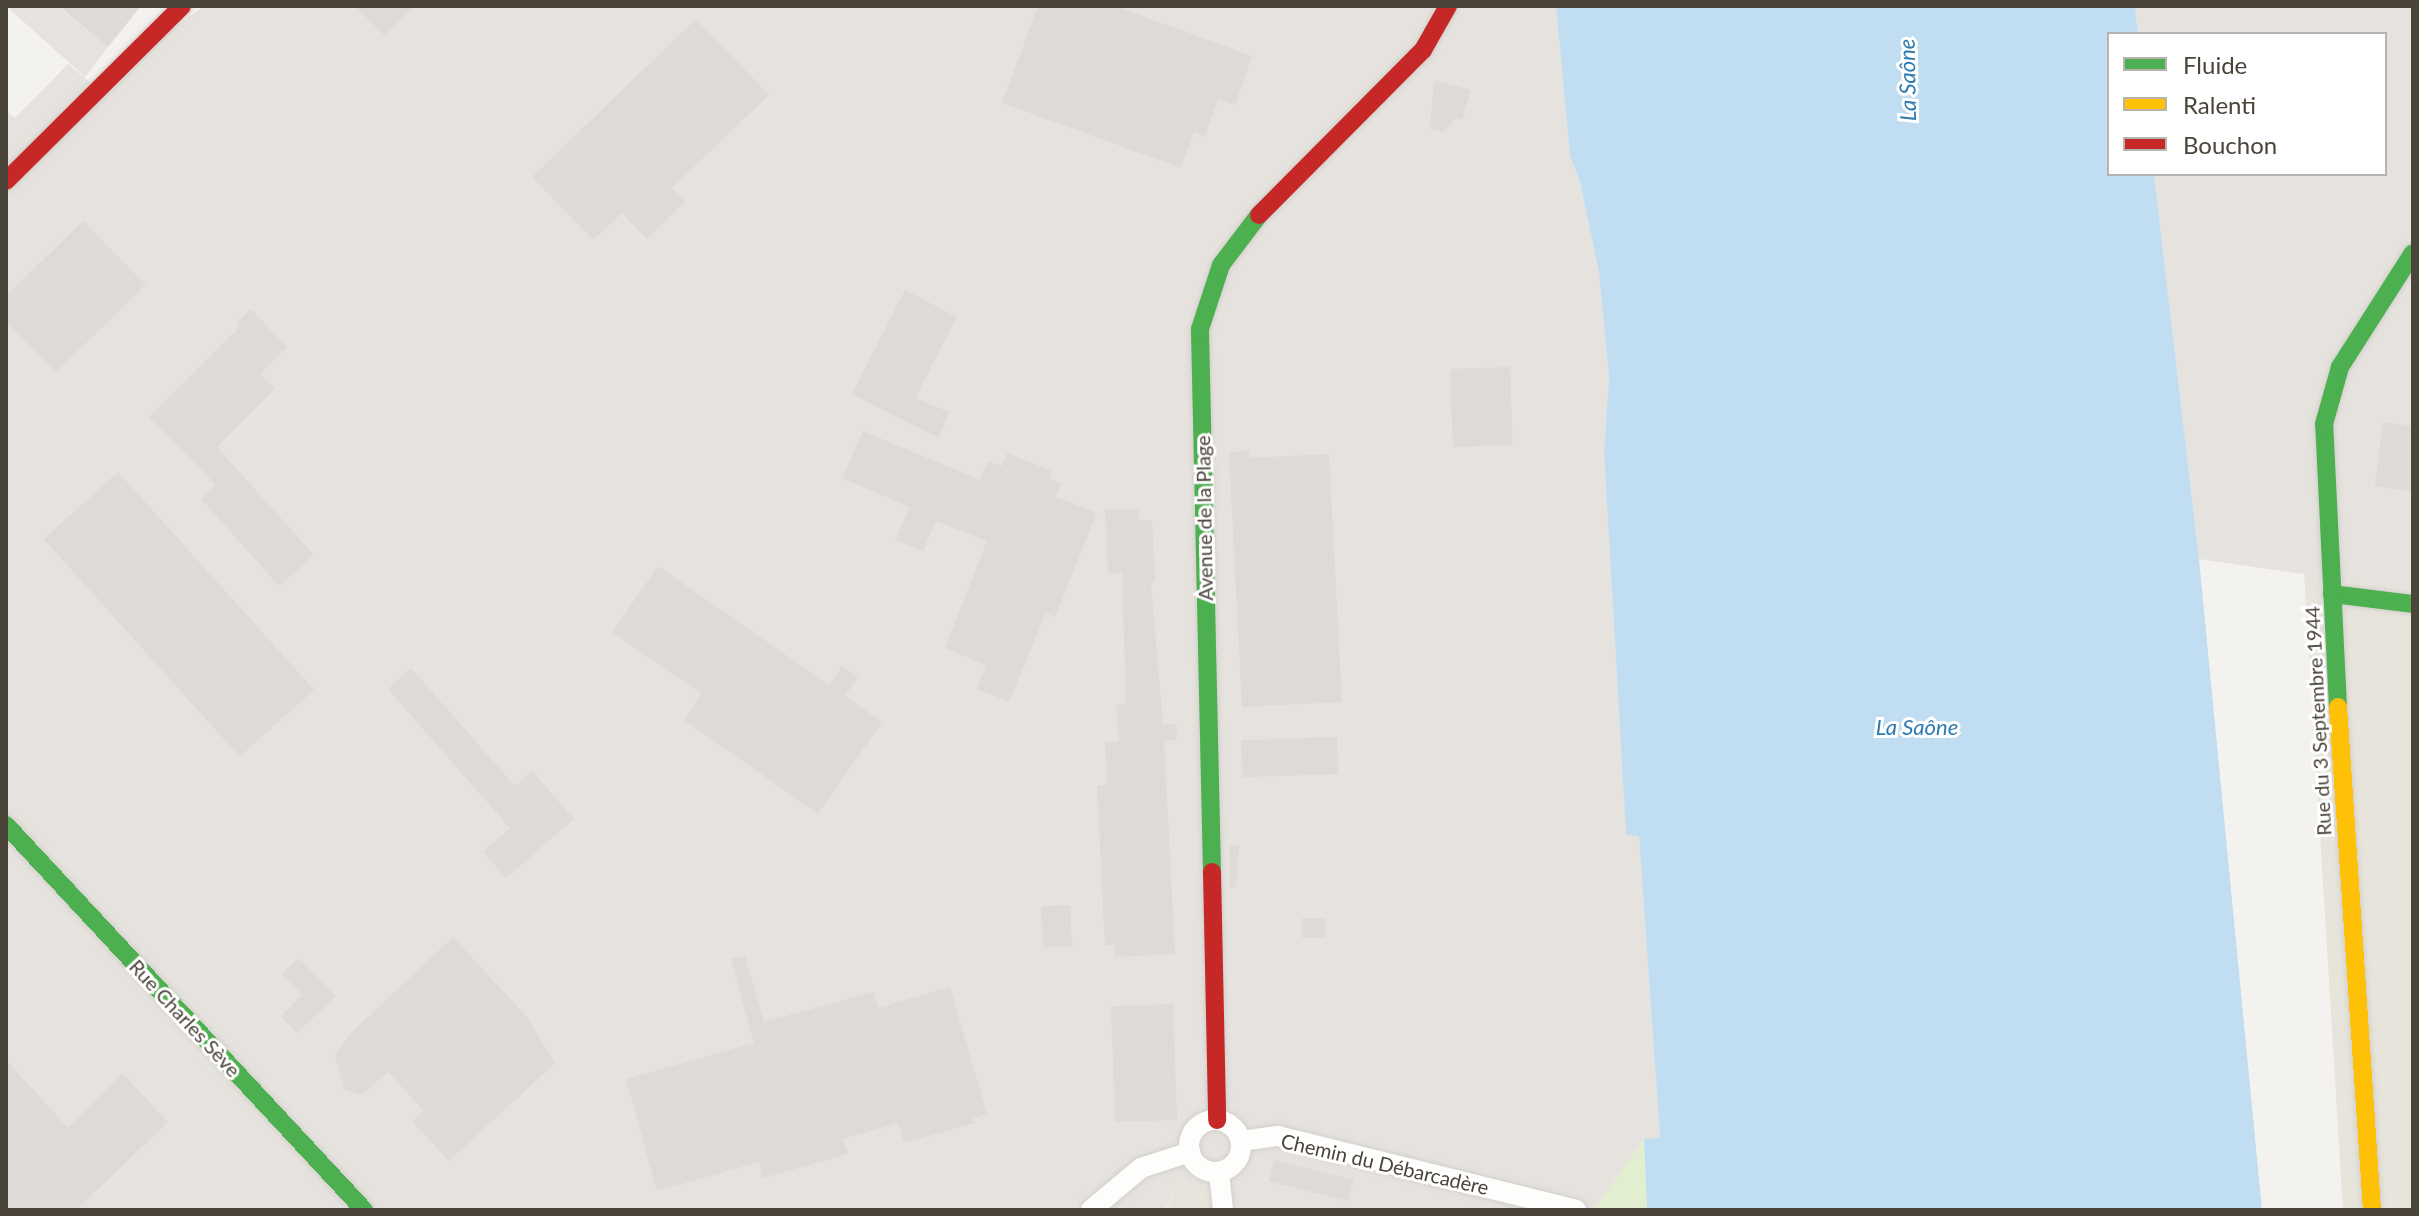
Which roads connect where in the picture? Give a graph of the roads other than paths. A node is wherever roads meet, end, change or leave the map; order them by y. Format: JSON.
{"nodes":[{"id":1,"x":182,"y":6,"type":"edge"},
{"id":2,"x":1448,"y":6,"type":"edge"},
{"id":3,"x":6,"y":181,"type":"edge"},
{"id":4,"x":2413,"y":253,"type":"edge"},
{"id":5,"x":2332,"y":594,"type":"junction"},
{"id":6,"x":2413,"y":604,"type":"edge"},
{"id":7,"x":6,"y":825,"type":"edge"},
{"id":8,"x":1217,"y":1120,"type":"junction"},
{"id":9,"x":1241,"y":1141,"type":"junction"},
{"id":10,"x":1190,"y":1152,"type":"junction"},
{"id":11,"x":1219,"y":1172,"type":"junction"},
{"id":12,"x":364,"y":1210,"type":"edge"},
{"id":13,"x":1091,"y":1210,"type":"edge"},
{"id":14,"x":1223,"y":1210,"type":"edge"},
{"id":15,"x":1576,"y":1210,"type":"edge"},
{"id":16,"x":2372,"y":1210,"type":"edge"}],
"edges":[{"from":1,"to":3,"type":"street"},
{"from":2,"to":8,"type":"street","name":"Avenue de la Plage"},
{"from":4,"to":5,"type":"street","name":"Rue du 3 Septembre 1944"},
{"from":5,"to":6,"type":"street"},
{"from":5,"to":16,"type":"street","name":"Rue du 3 Septembre 1944"},
{"from":7,"to":12,"type":"street","name":"Rue Charles Sève"},
{"from":8,"to":9,"type":"street"},
{"from":8,"to":10,"type":"street"},
{"from":9,"to":11,"type":"street"},
{"from":9,"to":15,"type":"street","name":"Chemin du Débarcadère"},
{"from":10,"to":11,"type":"street"},
{"from":10,"to":13,"type":"street"},
{"from":11,"to":14,"type":"street"}]}
